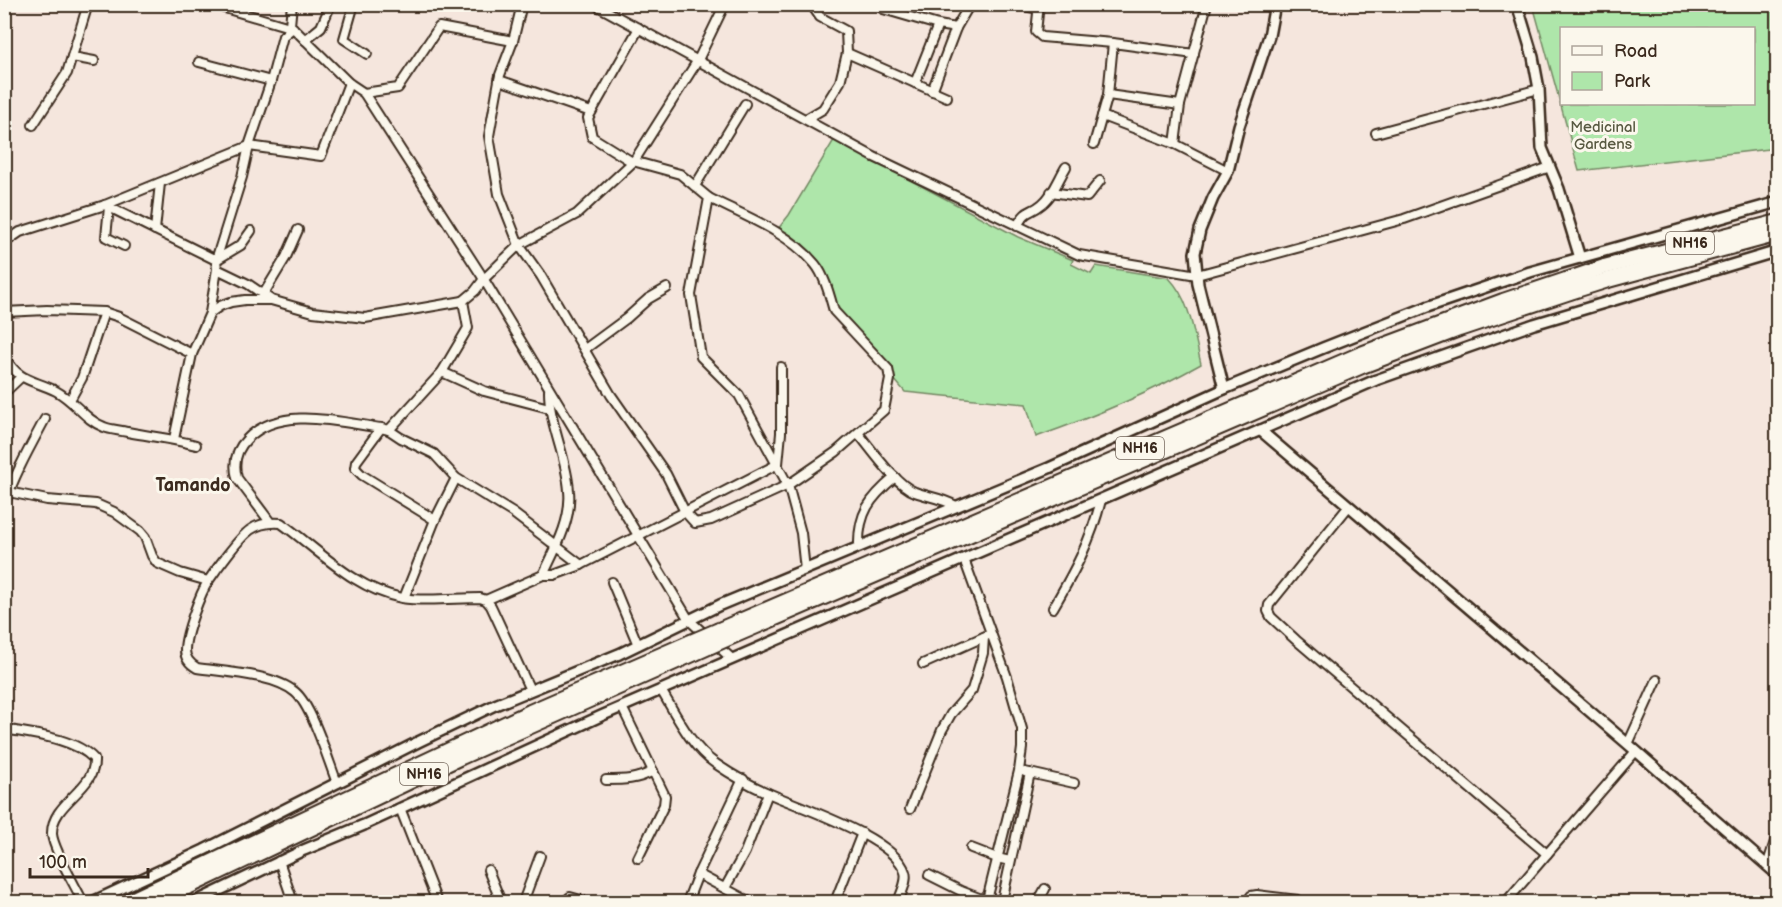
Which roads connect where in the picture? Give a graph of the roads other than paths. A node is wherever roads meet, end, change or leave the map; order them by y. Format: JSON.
{"nodes":[{"id":1,"x":88,"y":4,"type":"edge"},
{"id":2,"x":211,"y":4,"type":"edge"},
{"id":3,"x":292,"y":4,"type":"edge"},
{"id":4,"x":331,"y":4,"type":"edge"},
{"id":5,"x":354,"y":4,"type":"edge"},
{"id":6,"x":522,"y":4,"type":"edge"},
{"id":7,"x":725,"y":4,"type":"edge"},
{"id":8,"x":811,"y":4,"type":"edge"},
{"id":9,"x":970,"y":4,"type":"edge"},
{"id":10,"x":1014,"y":4,"type":"edge"},
{"id":11,"x":1207,"y":4,"type":"edge"},
{"id":12,"x":1275,"y":4,"type":"edge"},
{"id":13,"x":1517,"y":4,"type":"edge"},
{"id":14,"x":598,"y":5,"type":"edge"},
{"id":15,"x":1039,"y":7,"type":"edge"},
{"id":16,"x":883,"y":9,"type":"dead end"},
{"id":17,"x":938,"y":25,"type":"junction"},
{"id":18,"x":293,"y":28,"type":"junction"},
{"id":19,"x":639,"y":28,"type":"junction"},
{"id":20,"x":956,"y":28,"type":"junction"},
{"id":21,"x":304,"y":40,"type":"junction"},
{"id":22,"x":513,"y":41,"type":"junction"},
{"id":23,"x":1113,"y":43,"type":"junction"},
{"id":24,"x":848,"y":53,"type":"junction"},
{"id":25,"x":367,"y":54,"type":"dead end"},
{"id":26,"x":1194,"y":54,"type":"junction"},
{"id":27,"x":72,"y":57,"type":"junction"},
{"id":28,"x":698,"y":60,"type":"junction"},
{"id":29,"x":94,"y":61,"type":"dead end"},
{"id":30,"x":199,"y":62,"type":"dead end"},
{"id":31,"x":499,"y":80,"type":"junction"},
{"id":32,"x":271,"y":81,"type":"junction"},
{"id":33,"x":349,"y":83,"type":"junction"},
{"id":34,"x":915,"y":83,"type":"junction"},
{"id":35,"x":1539,"y":89,"type":"junction"},
{"id":36,"x":932,"y":91,"type":"junction"},
{"id":37,"x":364,"y":93,"type":"junction"},
{"id":38,"x":1108,"y":95,"type":"junction"},
{"id":39,"x":947,"y":97,"type":"dead end"},
{"id":40,"x":745,"y":104,"type":"dead end"},
{"id":41,"x":1180,"y":105,"type":"junction"},
{"id":42,"x":591,"y":112,"type":"junction"},
{"id":43,"x":1102,"y":116,"type":"junction"},
{"id":44,"x":806,"y":119,"type":"junction"},
{"id":45,"x":33,"y":125,"type":"dead end"},
{"id":46,"x":1376,"y":134,"type":"dead end"},
{"id":47,"x":1094,"y":144,"type":"dead end"},
{"id":48,"x":1175,"y":144,"type":"junction"},
{"id":49,"x":249,"y":146,"type":"junction"},
{"id":50,"x":634,"y":161,"type":"junction"},
{"id":51,"x":1066,"y":167,"type":"dead end"},
{"id":52,"x":1550,"y":167,"type":"junction"},
{"id":53,"x":1228,"y":171,"type":"junction"},
{"id":54,"x":1100,"y":181,"type":"dead end"},
{"id":55,"x":160,"y":183,"type":"junction"},
{"id":56,"x":695,"y":186,"type":"junction"},
{"id":57,"x":1051,"y":192,"type":"junction"},
{"id":58,"x":709,"y":198,"type":"junction"},
{"id":59,"x":1778,"y":202,"type":"edge"},
{"id":60,"x":107,"y":206,"type":"junction"},
{"id":61,"x":1778,"y":222,"type":"edge"},
{"id":62,"x":1017,"y":226,"type":"junction"},
{"id":63,"x":155,"y":230,"type":"junction"},
{"id":64,"x":298,"y":230,"type":"dead end"},
{"id":65,"x":251,"y":231,"type":"dead end"},
{"id":66,"x":1778,"y":234,"type":"edge"},
{"id":67,"x":4,"y":243,"type":"edge"},
{"id":68,"x":519,"y":245,"type":"junction"},
{"id":69,"x":124,"y":246,"type":"dead end"},
{"id":70,"x":1778,"y":252,"type":"edge"},
{"id":71,"x":1580,"y":258,"type":"junction"},
{"id":72,"x":217,"y":265,"type":"junction"},
{"id":73,"x":1606,"y":274,"type":"junction"},
{"id":74,"x":1197,"y":275,"type":"junction"},
{"id":75,"x":484,"y":279,"type":"junction"},
{"id":76,"x":667,"y":288,"type":"dead end"},
{"id":77,"x":263,"y":295,"type":"junction"},
{"id":78,"x":271,"y":300,"type":"junction"},
{"id":79,"x":463,"y":301,"type":"junction"},
{"id":80,"x":4,"y":312,"type":"edge"},
{"id":81,"x":104,"y":312,"type":"junction"},
{"id":82,"x":210,"y":313,"type":"junction"},
{"id":83,"x":585,"y":349,"type":"junction"},
{"id":84,"x":192,"y":354,"type":"junction"},
{"id":85,"x":4,"y":356,"type":"edge"},
{"id":86,"x":781,"y":367,"type":"dead end"},
{"id":87,"x":442,"y":372,"type":"junction"},
{"id":88,"x":21,"y":378,"type":"junction"},
{"id":89,"x":549,"y":389,"type":"junction"},
{"id":90,"x":1224,"y":389,"type":"junction"},
{"id":91,"x":4,"y":393,"type":"edge"},
{"id":92,"x":70,"y":400,"type":"junction"},
{"id":93,"x":549,"y":408,"type":"junction"},
{"id":94,"x":45,"y":419,"type":"dead end"},
{"id":95,"x":385,"y":429,"type":"junction"},
{"id":96,"x":1260,"y":430,"type":"junction"},
{"id":97,"x":858,"y":433,"type":"junction"},
{"id":98,"x":174,"y":439,"type":"junction"},
{"id":99,"x":196,"y":445,"type":"dead end"},
{"id":100,"x":778,"y":464,"type":"junction"},
{"id":101,"x":895,"y":477,"type":"junction"},
{"id":102,"x":456,"y":478,"type":"junction"},
{"id":103,"x":788,"y":485,"type":"junction"},
{"id":104,"x":7,"y":491,"type":"edge"},
{"id":105,"x":1101,"y":500,"type":"junction"},
{"id":106,"x":4,"y":506,"type":"edge"},
{"id":107,"x":956,"y":506,"type":"junction"},
{"id":108,"x":1349,"y":506,"type":"junction"},
{"id":109,"x":685,"y":512,"type":"junction"},
{"id":110,"x":435,"y":520,"type":"junction"},
{"id":111,"x":270,"y":522,"type":"junction"},
{"id":112,"x":638,"y":534,"type":"junction"},
{"id":113,"x":557,"y":546,"type":"junction"},
{"id":114,"x":859,"y":547,"type":"junction"},
{"id":115,"x":964,"y":559,"type":"junction"},
{"id":116,"x":581,"y":565,"type":"junction"},
{"id":117,"x":805,"y":570,"type":"junction"},
{"id":118,"x":543,"y":575,"type":"junction"},
{"id":119,"x":208,"y":581,"type":"junction"},
{"id":120,"x":612,"y":582,"type":"dead end"},
{"id":121,"x":404,"y":598,"type":"junction"},
{"id":122,"x":486,"y":600,"type":"junction"},
{"id":123,"x":1053,"y":608,"type":"dead end"},
{"id":124,"x":689,"y":620,"type":"junction"},
{"id":125,"x":988,"y":635,"type":"junction"},
{"id":126,"x":638,"y":645,"type":"junction"},
{"id":127,"x":693,"y":647,"type":"junction"},
{"id":128,"x":732,"y":659,"type":"junction"},
{"id":129,"x":923,"y":664,"type":"dead end"},
{"id":130,"x":1657,"y":680,"type":"dead end"},
{"id":131,"x":530,"y":690,"type":"junction"},
{"id":132,"x":661,"y":690,"type":"junction"},
{"id":133,"x":622,"y":707,"type":"junction"},
{"id":134,"x":4,"y":729,"type":"edge"},
{"id":135,"x":1628,"y":744,"type":"junction"},
{"id":136,"x":1636,"y":751,"type":"junction"},
{"id":137,"x":653,"y":771,"type":"junction"},
{"id":138,"x":1019,"y":771,"type":"junction"},
{"id":139,"x":1030,"y":773,"type":"junction"},
{"id":140,"x":743,"y":779,"type":"junction"},
{"id":141,"x":606,"y":780,"type":"dead end"},
{"id":142,"x":337,"y":783,"type":"junction"},
{"id":143,"x":1074,"y":783,"type":"dead end"},
{"id":144,"x":768,"y":793,"type":"junction"},
{"id":145,"x":400,"y":808,"type":"junction"},
{"id":146,"x":910,"y":809,"type":"dead end"},
{"id":147,"x":1778,"y":832,"type":"edge"},
{"id":148,"x":862,"y":833,"type":"junction"},
{"id":149,"x":971,"y":848,"type":"dead end"},
{"id":150,"x":1547,"y":854,"type":"junction"},
{"id":151,"x":540,"y":856,"type":"dead end"},
{"id":152,"x":638,"y":858,"type":"dead end"},
{"id":153,"x":997,"y":858,"type":"junction"},
{"id":154,"x":279,"y":861,"type":"junction"},
{"id":155,"x":1010,"y":861,"type":"junction"},
{"id":156,"x":1767,"y":866,"type":"junction"},
{"id":157,"x":488,"y":870,"type":"dead end"},
{"id":158,"x":698,"y":874,"type":"junction"},
{"id":159,"x":929,"y":875,"type":"dead end"},
{"id":160,"x":1778,"y":875,"type":"edge"},
{"id":161,"x":724,"y":888,"type":"junction"},
{"id":162,"x":1045,"y":889,"type":"dead end"},
{"id":163,"x":1778,"y":899,"type":"edge"},
{"id":164,"x":987,"y":900,"type":"junction"},
{"id":165,"x":1298,"y":900,"type":"dead end"},
{"id":166,"x":1006,"y":902,"type":"edge"},
{"id":167,"x":83,"y":903,"type":"edge"},
{"id":168,"x":92,"y":903,"type":"edge"},
{"id":169,"x":127,"y":903,"type":"edge"},
{"id":170,"x":156,"y":903,"type":"edge"},
{"id":171,"x":195,"y":903,"type":"edge"},
{"id":172,"x":293,"y":903,"type":"edge"},
{"id":173,"x":437,"y":903,"type":"edge"},
{"id":174,"x":501,"y":903,"type":"edge"},
{"id":175,"x":523,"y":903,"type":"edge"},
{"id":176,"x":565,"y":903,"type":"edge"},
{"id":177,"x":588,"y":903,"type":"edge"},
{"id":178,"x":687,"y":903,"type":"edge"},
{"id":179,"x":750,"y":903,"type":"edge"},
{"id":180,"x":834,"y":903,"type":"edge"},
{"id":181,"x":898,"y":903,"type":"edge"},
{"id":182,"x":1038,"y":903,"type":"edge"},
{"id":183,"x":1247,"y":903,"type":"edge"},
{"id":184,"x":1506,"y":903,"type":"edge"},
{"id":185,"x":1775,"y":903,"type":"edge"}],
"edges":[{"from":1,"to":27,"type":"street"},
{"from":2,"to":18,"type":"street"},
{"from":3,"to":18,"type":"street"},
{"from":4,"to":21,"type":"street"},
{"from":5,"to":25,"type":"street"},
{"from":6,"to":22,"type":"street"},
{"from":7,"to":28,"type":"street"},
{"from":8,"to":24,"type":"street"},
{"from":9,"to":20,"type":"street"},
{"from":10,"to":15,"type":"street"},
{"from":11,"to":26,"type":"street"},
{"from":12,"to":53,"type":"street"},
{"from":13,"to":35,"type":"street"},
{"from":14,"to":19,"type":"street"},
{"from":15,"to":23,"type":"street"},
{"from":16,"to":17,"type":"street"},
{"from":17,"to":20,"type":"street"},
{"from":17,"to":34,"type":"street"},
{"from":18,"to":21,"type":"street"},
{"from":18,"to":32,"type":"street"},
{"from":19,"to":28,"type":"street"},
{"from":19,"to":42,"type":"street"},
{"from":20,"to":36,"type":"street"},
{"from":21,"to":33,"type":"street"},
{"from":22,"to":31,"type":"street"},
{"from":22,"to":37,"type":"street"},
{"from":23,"to":26,"type":"street"},
{"from":23,"to":38,"type":"street"},
{"from":24,"to":34,"type":"street"},
{"from":24,"to":44,"type":"street"},
{"from":26,"to":41,"type":"street"},
{"from":27,"to":29,"type":"street"},
{"from":27,"to":45,"type":"street"},
{"from":28,"to":44,"type":"street"},
{"from":28,"to":50,"type":"street"},
{"from":30,"to":32,"type":"street"},
{"from":31,"to":42,"type":"street"},
{"from":31,"to":68,"type":"street"},
{"from":32,"to":49,"type":"street"},
{"from":33,"to":37,"type":"street"},
{"from":33,"to":49,"type":"street"},
{"from":34,"to":36,"type":"street"},
{"from":35,"to":46,"type":"street"},
{"from":35,"to":52,"type":"street"},
{"from":36,"to":39,"type":"street"},
{"from":37,"to":75,"type":"street"},
{"from":38,"to":41,"type":"street"},
{"from":38,"to":43,"type":"street"},
{"from":40,"to":56,"type":"street"},
{"from":41,"to":48,"type":"street"},
{"from":42,"to":50,"type":"street"},
{"from":43,"to":47,"type":"street"},
{"from":43,"to":48,"type":"street"},
{"from":44,"to":62,"type":"street"},
{"from":48,"to":53,"type":"street"},
{"from":49,"to":55,"type":"street"},
{"from":49,"to":72,"type":"street"},
{"from":50,"to":56,"type":"street"},
{"from":50,"to":68,"type":"street"},
{"from":51,"to":57,"type":"street"},
{"from":52,"to":71,"type":"street"},
{"from":52,"to":74,"type":"street"},
{"from":53,"to":74,"type":"street"},
{"from":54,"to":57,"type":"street"},
{"from":55,"to":60,"type":"street"},
{"from":55,"to":63,"type":"street"},
{"from":56,"to":58,"type":"street"},
{"from":57,"to":62,"type":"street"},
{"from":58,"to":97,"type":"street"},
{"from":58,"to":100,"type":"street"},
{"from":59,"to":71,"type":"street"},
{"from":60,"to":63,"type":"street"},
{"from":60,"to":67,"type":"street"},
{"from":60,"to":69,"type":"street"},
{"from":61,"to":73,"type":"highway","number":"NH16"},
{"from":62,"to":74,"type":"street"},
{"from":63,"to":72,"type":"street"},
{"from":64,"to":77,"type":"street"},
{"from":65,"to":72,"type":"street"},
{"from":66,"to":73,"type":"highway","number":"NH16"},
{"from":68,"to":75,"type":"street"},
{"from":68,"to":83,"type":"street"},
{"from":70,"to":96,"type":"street"},
{"from":71,"to":90,"type":"street"},
{"from":72,"to":77,"type":"street"},
{"from":72,"to":82,"type":"street"},
{"from":73,"to":127,"type":"highway","number":"NH16","bridge":true},
{"from":74,"to":90,"type":"street"},
{"from":75,"to":79,"type":"street"},
{"from":75,"to":89,"type":"street"},
{"from":76,"to":83,"type":"street"},
{"from":77,"to":78,"type":"street"},
{"from":78,"to":79,"type":"street"},
{"from":78,"to":82,"type":"street"},
{"from":79,"to":87,"type":"street"},
{"from":80,"to":81,"type":"street"},
{"from":81,"to":84,"type":"street"},
{"from":81,"to":92,"type":"street"},
{"from":82,"to":84,"type":"street"},
{"from":83,"to":109,"type":"street"},
{"from":84,"to":98,"type":"street"},
{"from":85,"to":88,"type":"street"},
{"from":86,"to":100,"type":"street"},
{"from":87,"to":93,"type":"street"},
{"from":87,"to":95,"type":"street"},
{"from":88,"to":91,"type":"street"},
{"from":88,"to":92,"type":"street"},
{"from":89,"to":93,"type":"street"},
{"from":89,"to":112,"type":"street"},
{"from":90,"to":107,"type":"street"},
{"from":92,"to":98,"type":"street"},
{"from":93,"to":113,"type":"street"},
{"from":94,"to":104,"type":"street"},
{"from":95,"to":102,"type":"street"},
{"from":95,"to":110,"type":"street"},
{"from":95,"to":111,"type":"street"},
{"from":96,"to":105,"type":"street"},
{"from":96,"to":108,"type":"street"},
{"from":97,"to":101,"type":"street"},
{"from":97,"to":103,"type":"street"},
{"from":98,"to":99,"type":"street"},
{"from":100,"to":103,"type":"street"},
{"from":100,"to":109,"type":"street"},
{"from":101,"to":107,"type":"street"},
{"from":101,"to":114,"type":"street"},
{"from":102,"to":110,"type":"street"},
{"from":102,"to":113,"type":"street"},
{"from":103,"to":109,"type":"street"},
{"from":103,"to":117,"type":"street"},
{"from":104,"to":106,"type":"street"},
{"from":104,"to":119,"type":"street"},
{"from":105,"to":115,"type":"street"},
{"from":105,"to":123,"type":"street"},
{"from":107,"to":114,"type":"street"},
{"from":108,"to":135,"type":"street"},
{"from":108,"to":150,"type":"street"},
{"from":109,"to":112,"type":"street"},
{"from":110,"to":121,"type":"street"},
{"from":111,"to":119,"type":"street"},
{"from":111,"to":121,"type":"street"},
{"from":112,"to":116,"type":"street"},
{"from":112,"to":124,"type":"street"},
{"from":113,"to":116,"type":"street"},
{"from":113,"to":118,"type":"street"},
{"from":114,"to":117,"type":"street"},
{"from":115,"to":125,"type":"street"},
{"from":115,"to":128,"type":"street"},
{"from":116,"to":118,"type":"street"},
{"from":117,"to":124,"type":"street"},
{"from":118,"to":122,"type":"street"},
{"from":119,"to":142,"type":"street"},
{"from":120,"to":126,"type":"street"},
{"from":121,"to":122,"type":"street"},
{"from":122,"to":131,"type":"street"},
{"from":124,"to":126,"type":"street"},
{"from":124,"to":128,"type":"street"},
{"from":125,"to":129,"type":"street"},
{"from":125,"to":138,"type":"street"},
{"from":125,"to":146,"type":"street"},
{"from":126,"to":131,"type":"street"},
{"from":127,"to":169,"type":"highway","number":"NH16"},
{"from":127,"to":170,"type":"highway","number":"NH16"},
{"from":128,"to":132,"type":"street"},
{"from":130,"to":135,"type":"street"},
{"from":131,"to":142,"type":"street"},
{"from":132,"to":133,"type":"street"},
{"from":132,"to":140,"type":"street"},
{"from":133,"to":137,"type":"street"},
{"from":133,"to":145,"type":"street"},
{"from":134,"to":167,"type":"street"},
{"from":135,"to":136,"type":"street"},
{"from":136,"to":150,"type":"street"},
{"from":136,"to":156,"type":"street"},
{"from":137,"to":141,"type":"street"},
{"from":137,"to":152,"type":"street"},
{"from":138,"to":139,"type":"street"},
{"from":138,"to":153,"type":"street"},
{"from":139,"to":143,"type":"street"},
{"from":139,"to":155,"type":"street"},
{"from":140,"to":144,"type":"street"},
{"from":140,"to":158,"type":"street"},
{"from":142,"to":168,"type":"street"},
{"from":144,"to":148,"type":"street"},
{"from":144,"to":161,"type":"street"},
{"from":145,"to":154,"type":"street"},
{"from":145,"to":173,"type":"street"},
{"from":147,"to":156,"type":"street"},
{"from":148,"to":180,"type":"street"},
{"from":148,"to":181,"type":"street"},
{"from":149,"to":153,"type":"street"},
{"from":150,"to":184,"type":"street"},
{"from":151,"to":175,"type":"street"},
{"from":153,"to":155,"type":"street"},
{"from":153,"to":164,"type":"street"},
{"from":154,"to":171,"type":"street"},
{"from":154,"to":172,"type":"street"},
{"from":155,"to":166,"type":"street"},
{"from":156,"to":160,"type":"street"},
{"from":157,"to":174,"type":"street"},
{"from":158,"to":161,"type":"street"},
{"from":158,"to":178,"type":"street"},
{"from":159,"to":164,"type":"street"},
{"from":161,"to":179,"type":"street"},
{"from":162,"to":182,"type":"street"},
{"from":163,"to":185,"type":"street"},
{"from":164,"to":166,"type":"street"},
{"from":165,"to":183,"type":"street"},
{"from":176,"to":177,"type":"street"}]}
